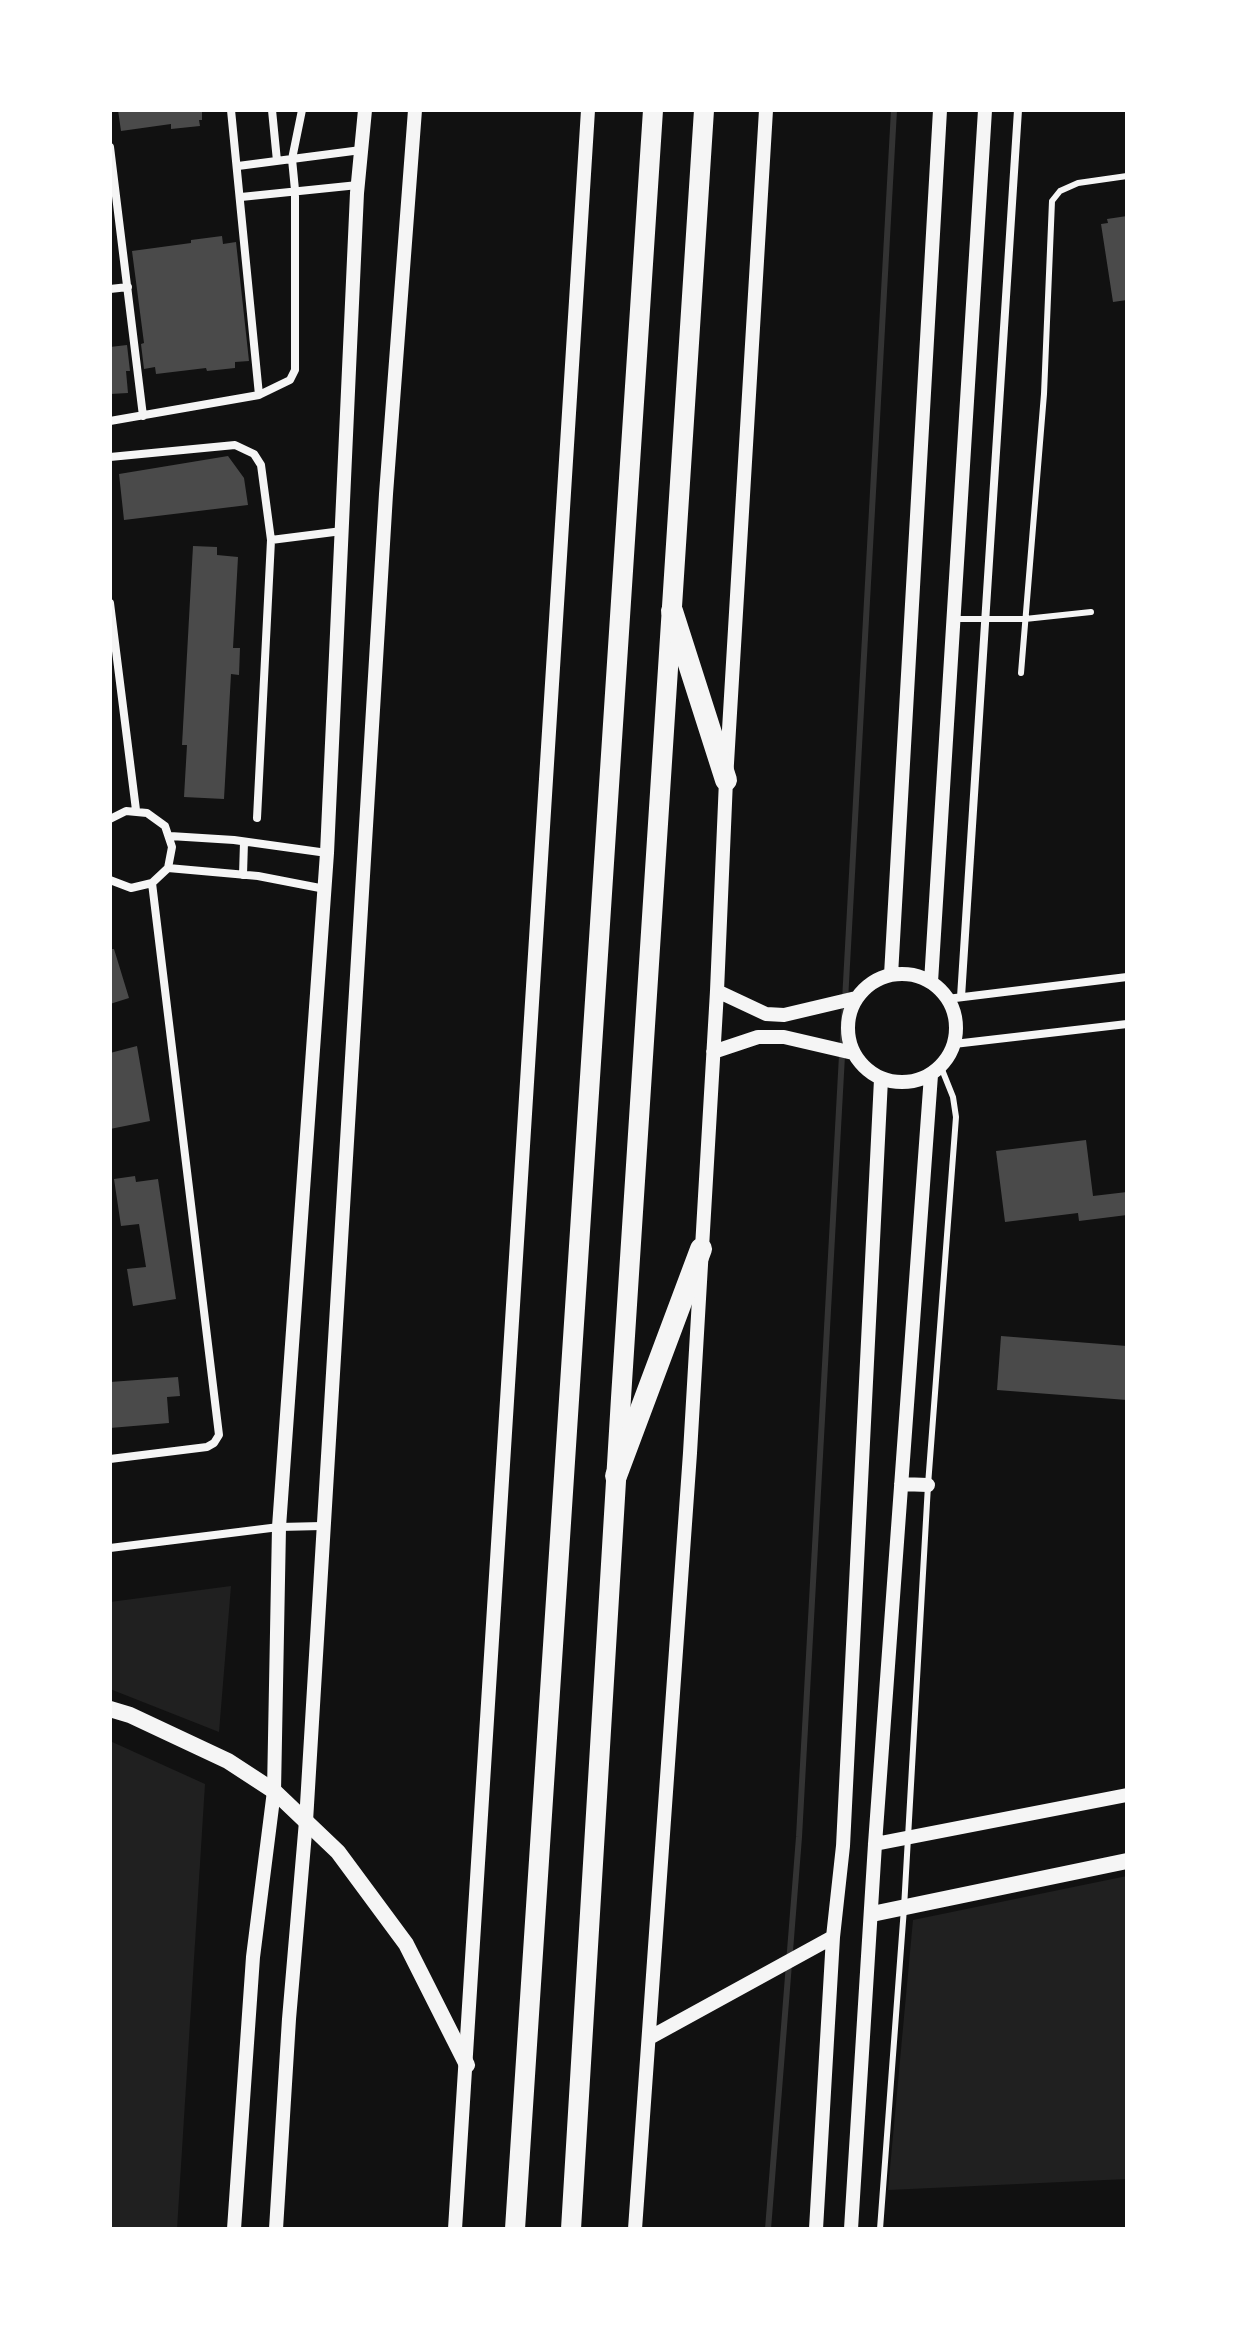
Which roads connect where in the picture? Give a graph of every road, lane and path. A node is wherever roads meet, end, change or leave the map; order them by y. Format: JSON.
{"nodes":[{"id":1,"x":231,"y":110,"type":"edge"},
{"id":2,"x":272,"y":110,"type":"edge"},
{"id":3,"x":302,"y":110,"type":"edge"},
{"id":4,"x":365,"y":110,"type":"edge"},
{"id":5,"x":415,"y":110,"type":"edge"},
{"id":6,"x":588,"y":110,"type":"edge"},
{"id":7,"x":653,"y":110,"type":"edge"},
{"id":8,"x":704,"y":110,"type":"edge"},
{"id":9,"x":766,"y":110,"type":"edge"},
{"id":10,"x":940,"y":110,"type":"edge"},
{"id":11,"x":985,"y":110,"type":"edge"},
{"id":12,"x":1018,"y":110,"type":"edge"},
{"id":13,"x":110,"y":147,"type":"edge"},
{"id":14,"x":361,"y":150,"type":"junction"},
{"id":15,"x":292,"y":159,"type":"junction"},
{"id":16,"x":277,"y":161,"type":"junction"},
{"id":17,"x":238,"y":166,"type":"junction"},
{"id":18,"x":1127,"y":176,"type":"edge"},
{"id":19,"x":358,"y":185,"type":"junction"},
{"id":20,"x":295,"y":190,"type":"junction"},
{"id":21,"x":241,"y":197,"type":"junction"},
{"id":22,"x":128,"y":287,"type":"junction"},
{"id":23,"x":110,"y":289,"type":"edge"},
{"id":24,"x":259,"y":395,"type":"junction"},
{"id":25,"x":143,"y":416,"type":"junction"},
{"id":26,"x":110,"y":421,"type":"edge"},
{"id":27,"x":110,"y":457,"type":"edge"},
{"id":28,"x":342,"y":531,"type":"junction"},
{"id":29,"x":271,"y":540,"type":"junction"},
{"id":30,"x":110,"y":603,"type":"edge"},
{"id":31,"x":672,"y":611,"type":"junction"},
{"id":32,"x":1091,"y":612,"type":"dead end"},
{"id":33,"x":953,"y":619,"type":"junction"},
{"id":34,"x":984,"y":619,"type":"junction"},
{"id":35,"x":1025,"y":619,"type":"junction"},
{"id":36,"x":1021,"y":673,"type":"dead end"},
{"id":37,"x":726,"y":780,"type":"junction"},
{"id":38,"x":136,"y":810,"type":"junction"},
{"id":39,"x":257,"y":818,"type":"dead end"},
{"id":40,"x":110,"y":819,"type":"edge"},
{"id":41,"x":170,"y":836,"type":"junction"},
{"id":42,"x":244,"y":842,"type":"junction"},
{"id":43,"x":327,"y":853,"type":"junction"},
{"id":44,"x":168,"y":868,"type":"junction"},
{"id":45,"x":243,"y":875,"type":"junction"},
{"id":46,"x":110,"y":880,"type":"edge"},
{"id":47,"x":152,"y":883,"type":"junction"},
{"id":48,"x":325,"y":889,"type":"junction"},
{"id":49,"x":891,"y":975,"type":"junction"},
{"id":50,"x":1127,"y":977,"type":"edge"},
{"id":51,"x":931,"y":982,"type":"junction"},
{"id":52,"x":717,"y":991,"type":"junction"},
{"id":53,"x":856,"y":998,"type":"junction"},
{"id":54,"x":954,"y":998,"type":"junction"},
{"id":55,"x":1127,"y":1024,"type":"edge"},
{"id":56,"x":954,"y":1044,"type":"junction"},
{"id":57,"x":713,"y":1052,"type":"junction"},
{"id":58,"x":853,"y":1053,"type":"junction"},
{"id":59,"x":936,"y":1071,"type":"junction"},
{"id":60,"x":881,"y":1079,"type":"junction"},
{"id":61,"x":701,"y":1249,"type":"junction"},
{"id":62,"x":110,"y":1459,"type":"edge"},
{"id":63,"x":616,"y":1476,"type":"junction"},
{"id":64,"x":901,"y":1484,"type":"junction"},
{"id":65,"x":928,"y":1485,"type":"junction"},
{"id":66,"x":322,"y":1526,"type":"junction"},
{"id":67,"x":279,"y":1527,"type":"junction"},
{"id":68,"x":110,"y":1548,"type":"edge"},
{"id":69,"x":110,"y":1709,"type":"edge"},
{"id":70,"x":274,"y":1791,"type":"junction"},
{"id":71,"x":1127,"y":1795,"type":"edge"},
{"id":72,"x":306,"y":1821,"type":"junction"},
{"id":73,"x":907,"y":1838,"type":"junction"},
{"id":74,"x":875,"y":1844,"type":"junction"},
{"id":75,"x":1127,"y":1861,"type":"edge"},
{"id":76,"x":904,"y":1908,"type":"junction"},
{"id":77,"x":872,"y":1914,"type":"junction"},
{"id":78,"x":833,"y":1937,"type":"junction"},
{"id":79,"x":649,"y":2038,"type":"junction"},
{"id":80,"x":467,"y":2065,"type":"junction"},
{"id":81,"x":234,"y":2229,"type":"edge"},
{"id":82,"x":276,"y":2229,"type":"edge"},
{"id":83,"x":455,"y":2229,"type":"edge"},
{"id":84,"x":515,"y":2229,"type":"edge"},
{"id":85,"x":571,"y":2229,"type":"edge"},
{"id":86,"x":635,"y":2229,"type":"edge"},
{"id":87,"x":816,"y":2229,"type":"edge"},
{"id":88,"x":851,"y":2229,"type":"edge"},
{"id":89,"x":880,"y":2229,"type":"edge"}],
"edges":[{"from":1,"to":17,"type":"street"},
{"from":2,"to":16,"type":"street"},
{"from":3,"to":15,"type":"street"},
{"from":4,"to":14,"type":"street"},
{"from":5,"to":66,"type":"street"},
{"from":6,"to":80,"type":"street"},
{"from":7,"to":84,"type":"highway"},
{"from":8,"to":31,"type":"highway"},
{"from":9,"to":37,"type":"street"},
{"from":10,"to":49,"type":"street"},
{"from":11,"to":33,"type":"street"},
{"from":12,"to":34,"type":"street"},
{"from":13,"to":22,"type":"street"},
{"from":14,"to":15,"type":"street"},
{"from":14,"to":19,"type":"street"},
{"from":15,"to":16,"type":"street"},
{"from":15,"to":20,"type":"street"},
{"from":16,"to":17,"type":"street"},
{"from":17,"to":21,"type":"street"},
{"from":18,"to":35,"type":"lane"},
{"from":19,"to":20,"type":"street"},
{"from":19,"to":28,"type":"street"},
{"from":20,"to":21,"type":"street"},
{"from":20,"to":24,"type":"street"},
{"from":21,"to":24,"type":"street"},
{"from":22,"to":23,"type":"street"},
{"from":22,"to":25,"type":"street"},
{"from":24,"to":25,"type":"street"},
{"from":25,"to":26,"type":"street"},
{"from":27,"to":29,"type":"street"},
{"from":28,"to":29,"type":"street"},
{"from":28,"to":43,"type":"street"},
{"from":29,"to":39,"type":"street"},
{"from":30,"to":38,"type":"street"},
{"from":31,"to":37,"type":"highway"},
{"from":31,"to":63,"type":"highway"},
{"from":32,"to":35,"type":"lane"},
{"from":33,"to":34,"type":"lane"},
{"from":33,"to":51,"type":"street"},
{"from":34,"to":35,"type":"lane"},
{"from":34,"to":54,"type":"street"},
{"from":35,"to":36,"type":"lane"},
{"from":37,"to":52,"type":"street"},
{"from":38,"to":40,"type":"street"},
{"from":38,"to":41,"type":"street"},
{"from":41,"to":42,"type":"street"},
{"from":41,"to":44,"type":"street"},
{"from":42,"to":43,"type":"street"},
{"from":42,"to":45,"type":"street"},
{"from":43,"to":48,"type":"street"},
{"from":44,"to":45,"type":"street"},
{"from":44,"to":47,"type":"street"},
{"from":45,"to":48,"type":"street"},
{"from":46,"to":47,"type":"street"},
{"from":47,"to":62,"type":"street"},
{"from":48,"to":67,"type":"street"},
{"from":49,"to":51,"type":"street"},
{"from":49,"to":53,"type":"street"},
{"from":50,"to":54,"type":"street"},
{"from":51,"to":54,"type":"street"},
{"from":52,"to":53,"type":"street"},
{"from":52,"to":57,"type":"street"},
{"from":53,"to":58,"type":"street"},
{"from":54,"to":56,"type":"street"},
{"from":55,"to":56,"type":"street"},
{"from":56,"to":59,"type":"street"},
{"from":57,"to":58,"type":"street"},
{"from":57,"to":61,"type":"street"},
{"from":58,"to":60,"type":"street"},
{"from":59,"to":60,"type":"street"},
{"from":59,"to":64,"type":"street"},
{"from":59,"to":65,"type":"lane"},
{"from":60,"to":78,"type":"street"},
{"from":61,"to":63,"type":"highway"},
{"from":61,"to":79,"type":"street"},
{"from":63,"to":85,"type":"highway"},
{"from":64,"to":65,"type":"street"},
{"from":64,"to":74,"type":"street"},
{"from":65,"to":73,"type":"lane"},
{"from":66,"to":67,"type":"street"},
{"from":66,"to":72,"type":"street"},
{"from":67,"to":68,"type":"street"},
{"from":67,"to":70,"type":"street"},
{"from":69,"to":70,"type":"main road"},
{"from":70,"to":72,"type":"main road"},
{"from":70,"to":81,"type":"street"},
{"from":71,"to":73,"type":"street"},
{"from":72,"to":80,"type":"main road"},
{"from":72,"to":82,"type":"street"},
{"from":73,"to":74,"type":"street"},
{"from":73,"to":76,"type":"lane"},
{"from":74,"to":77,"type":"street"},
{"from":75,"to":76,"type":"main road"},
{"from":76,"to":77,"type":"main road"},
{"from":76,"to":89,"type":"lane"},
{"from":77,"to":88,"type":"street"},
{"from":78,"to":79,"type":"street"},
{"from":78,"to":87,"type":"street"},
{"from":79,"to":86,"type":"street"},
{"from":80,"to":83,"type":"street"}]}
